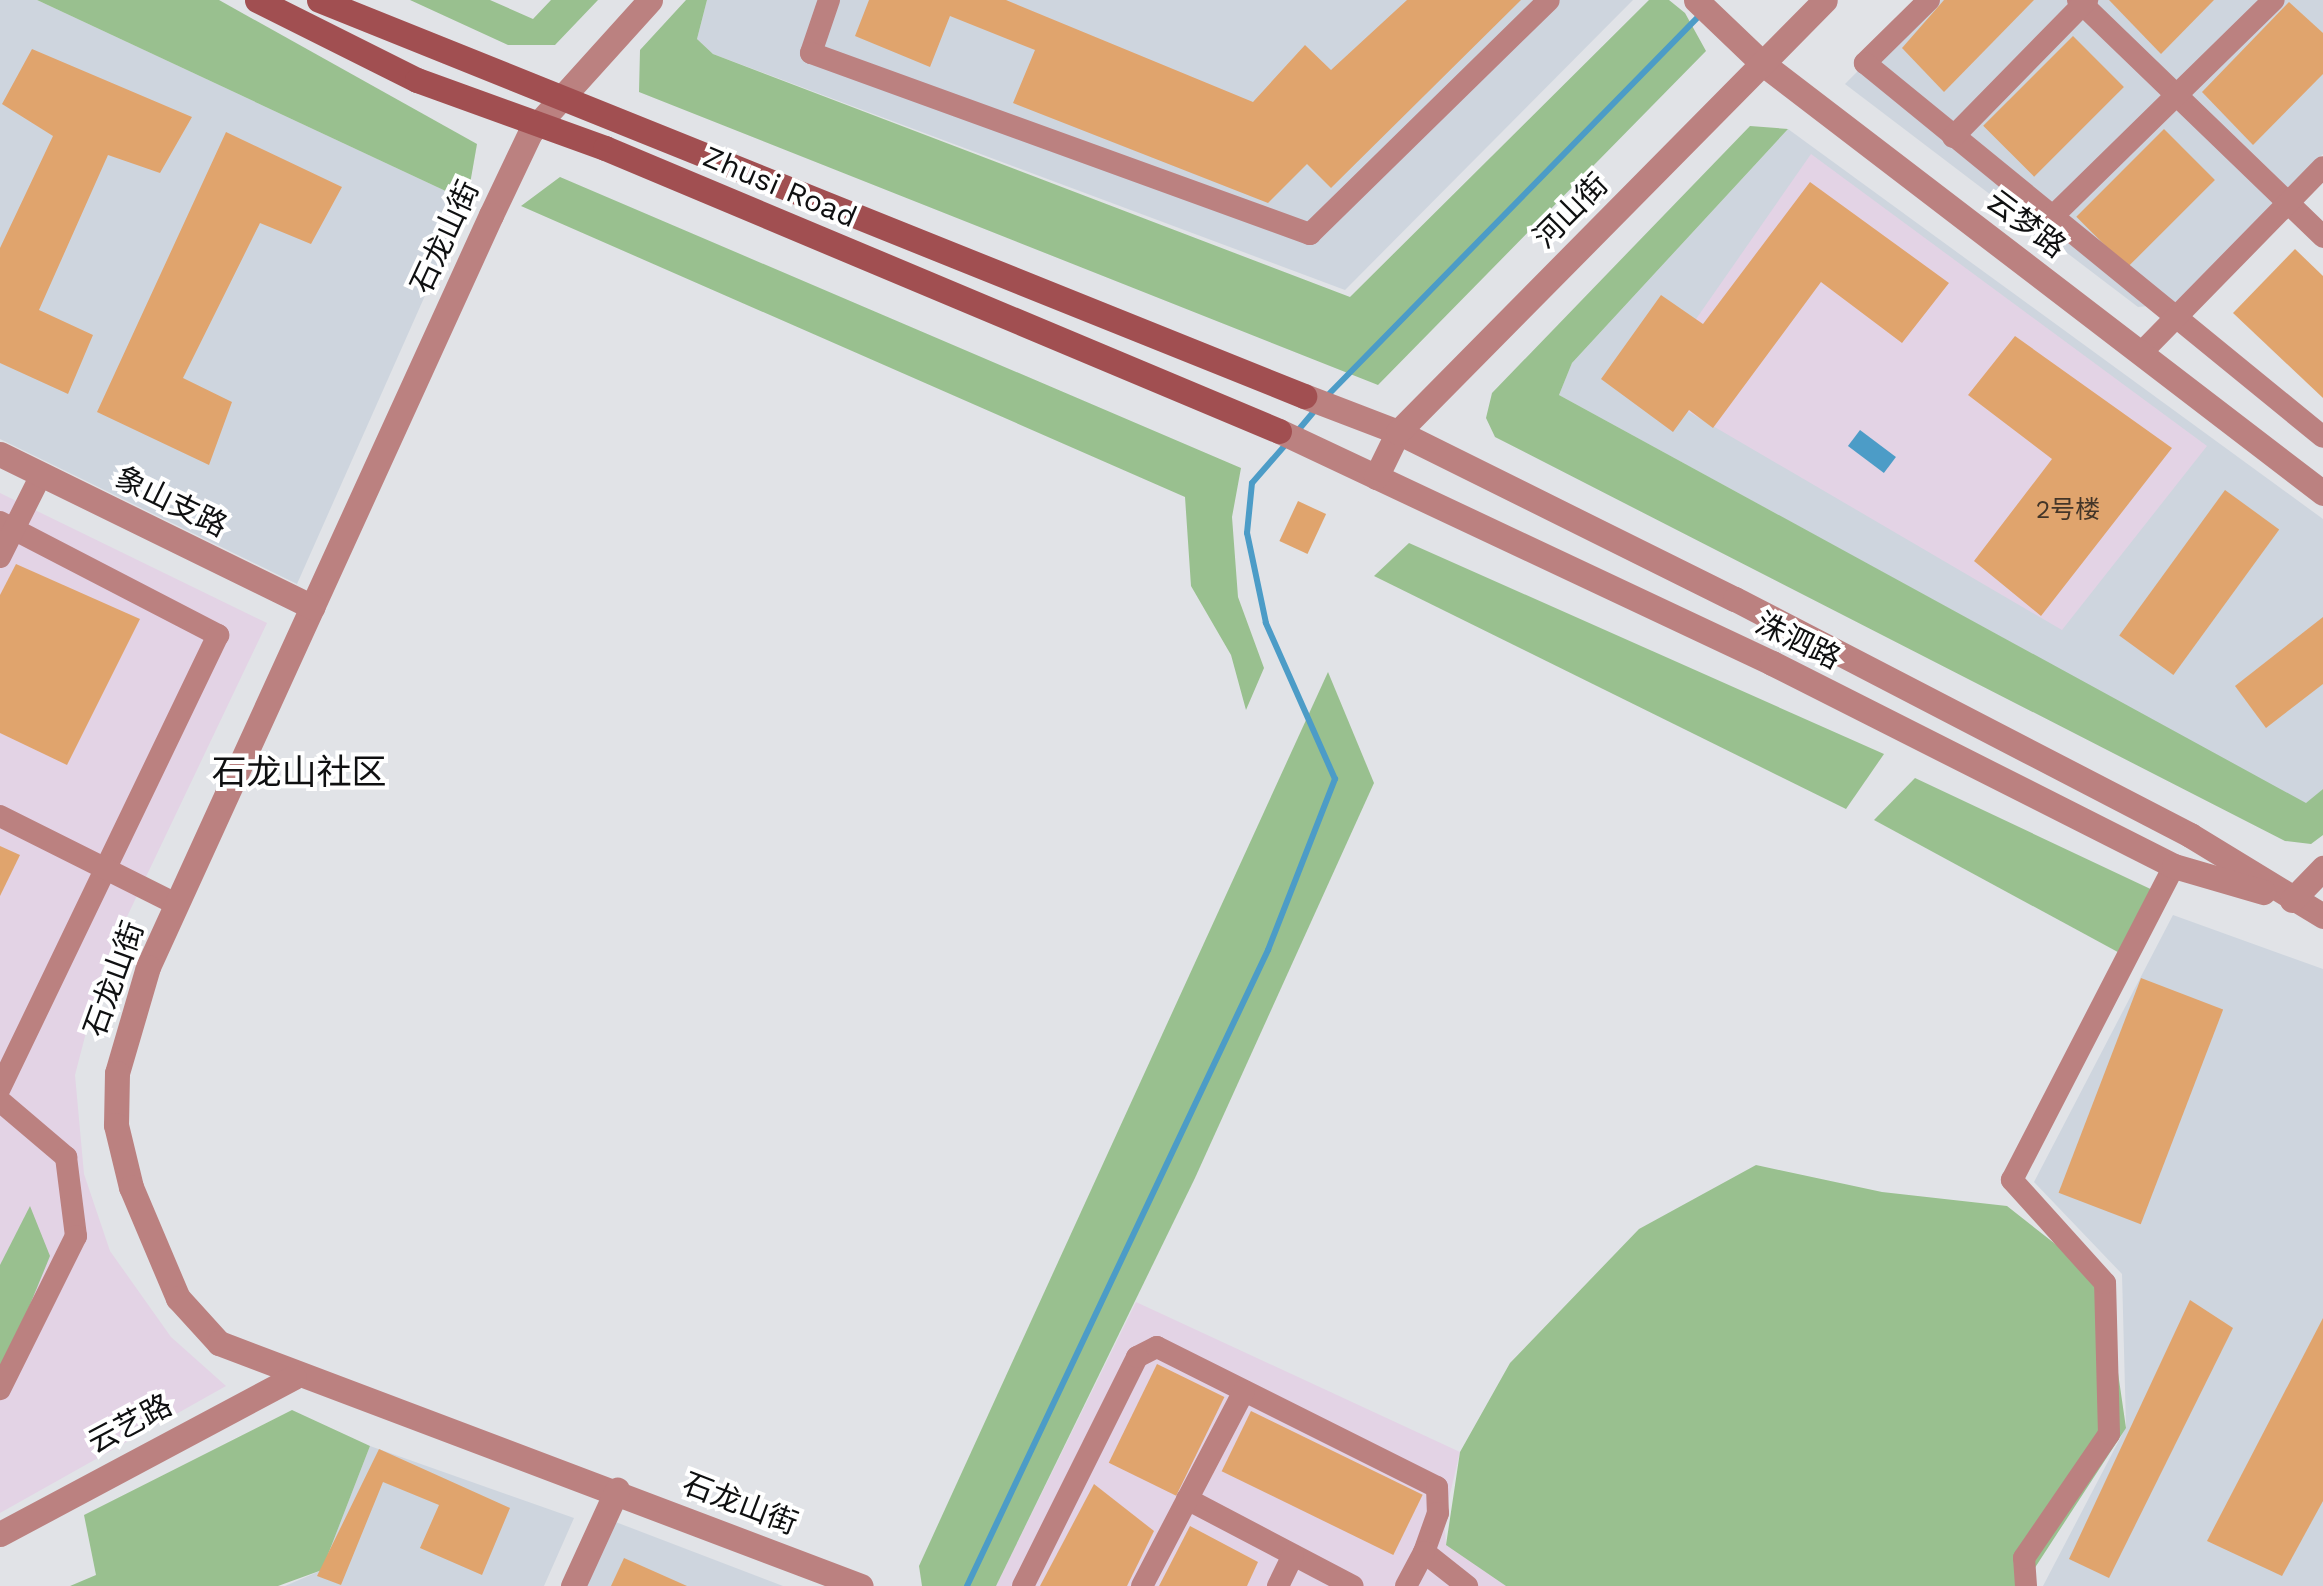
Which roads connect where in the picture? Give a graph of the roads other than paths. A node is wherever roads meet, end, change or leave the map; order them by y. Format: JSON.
{"nodes":[{"id":1,"x":257,"y":0,"type":"edge"},
{"id":2,"x":319,"y":0,"type":"edge"},
{"id":3,"x":650,"y":0,"type":"edge"},
{"id":4,"x":829,"y":0,"type":"edge"},
{"id":5,"x":1549,"y":0,"type":"edge"},
{"id":6,"x":1696,"y":0,"type":"edge"},
{"id":7,"x":1825,"y":0,"type":"edge"},
{"id":8,"x":1930,"y":0,"type":"edge"},
{"id":9,"x":2274,"y":0,"type":"edge"},
{"id":10,"x":2082,"y":1,"type":"edge"},
{"id":11,"x":1762,"y":63,"type":"junction"},
{"id":12,"x":567,"y":95,"type":"junction"},
{"id":13,"x":2177,"y":95,"type":"junction"},
{"id":14,"x":539,"y":124,"type":"junction"},
{"id":15,"x":1953,"y":137,"type":"junction"},
{"id":16,"x":2323,"y":166,"type":"edge"},
{"id":17,"x":2288,"y":202,"type":"junction"},
{"id":18,"x":2050,"y":219,"type":"junction"},
{"id":19,"x":2323,"y":236,"type":"edge"},
{"id":20,"x":2172,"y":322,"type":"junction"},
{"id":21,"x":2141,"y":353,"type":"junction"},
{"id":22,"x":1304,"y":396,"type":"joint"},
{"id":23,"x":1279,"y":431,"type":"joint"},
{"id":24,"x":1398,"y":432,"type":"junction"},
{"id":25,"x":2323,"y":438,"type":"edge"},
{"id":26,"x":0,"y":454,"type":"edge"},
{"id":27,"x":41,"y":474,"type":"junction"},
{"id":28,"x":1376,"y":477,"type":"junction"},
{"id":29,"x":2323,"y":493,"type":"edge"},
{"id":30,"x":7,"y":526,"type":"edge"},
{"id":31,"x":0,"y":558,"type":"edge"},
{"id":32,"x":312,"y":607,"type":"junction"},
{"id":33,"x":0,"y":816,"type":"edge"},
{"id":34,"x":2174,"y":866,"type":"junction"},
{"id":35,"x":104,"y":868,"type":"junction"},
{"id":36,"x":2323,"y":868,"type":"edge"},
{"id":37,"x":2292,"y":900,"type":"junction"},
{"id":38,"x":176,"y":904,"type":"junction"},
{"id":39,"x":2323,"y":916,"type":"edge"},
{"id":40,"x":0,"y":1088,"type":"edge"},
{"id":41,"x":0,"y":1101,"type":"edge"},
{"id":42,"x":294,"y":1377,"type":"junction"},
{"id":43,"x":0,"y":1389,"type":"edge"},
{"id":44,"x":1244,"y":1390,"type":"junction"},
{"id":45,"x":617,"y":1490,"type":"junction"},
{"id":46,"x":1187,"y":1499,"type":"junction"},
{"id":47,"x":0,"y":1534,"type":"edge"},
{"id":48,"x":1424,"y":1552,"type":"junction"},
{"id":49,"x":1294,"y":1554,"type":"junction"},
{"id":50,"x":574,"y":1586,"type":"edge"},
{"id":51,"x":861,"y":1586,"type":"edge"},
{"id":52,"x":1023,"y":1586,"type":"edge"},
{"id":53,"x":1142,"y":1586,"type":"edge"},
{"id":54,"x":1278,"y":1586,"type":"edge"},
{"id":55,"x":1354,"y":1586,"type":"edge"},
{"id":56,"x":1406,"y":1586,"type":"edge"},
{"id":57,"x":1467,"y":1586,"type":"edge"},
{"id":58,"x":2026,"y":1586,"type":"edge"}],
"edges":[{"from":1,"to":14,"type":"main road","name":"Zhusi Road"},
{"from":2,"to":12,"type":"main road","name":"Zhusi Road"},
{"from":3,"to":12,"type":"street"},
{"from":4,"to":5,"type":"street"},
{"from":6,"to":11,"type":"street","name":"云梦路"},
{"from":7,"to":11,"type":"street","name":"河山街"},
{"from":8,"to":15,"type":"street"},
{"from":9,"to":13,"type":"street"},
{"from":10,"to":13,"type":"street"},
{"from":10,"to":15,"type":"street"},
{"from":11,"to":21,"type":"street","name":"云梦路"},
{"from":11,"to":24,"type":"street","name":"河山街"},
{"from":12,"to":14,"type":"street","name":"石龙山街"},
{"from":12,"to":22,"type":"main road","name":"Zhusi Road"},
{"from":13,"to":17,"type":"street"},
{"from":13,"to":18,"type":"street"},
{"from":14,"to":23,"type":"main road","name":"Zhusi Road"},
{"from":14,"to":32,"type":"street","name":"石龙山街"},
{"from":15,"to":18,"type":"street"},
{"from":16,"to":17,"type":"street"},
{"from":17,"to":19,"type":"street"},
{"from":17,"to":20,"type":"street"},
{"from":18,"to":20,"type":"street"},
{"from":20,"to":21,"type":"street"},
{"from":20,"to":25,"type":"street"},
{"from":21,"to":29,"type":"street","name":"云梦路"},
{"from":22,"to":24,"type":"street","name":"洙泗路"},
{"from":23,"to":28,"type":"street","name":"洙泗路"},
{"from":24,"to":28,"type":"street","name":"河山街"},
{"from":24,"to":37,"type":"street","name":"洙泗路"},
{"from":26,"to":27,"type":"street","name":"象山支路"},
{"from":27,"to":30,"type":"street"},
{"from":27,"to":32,"type":"street","name":"象山支路"},
{"from":28,"to":34,"type":"street","name":"洙泗路"},
{"from":30,"to":31,"type":"street"},
{"from":30,"to":35,"type":"street"},
{"from":32,"to":38,"type":"street","name":"石龙山街"},
{"from":33,"to":35,"type":"street"},
{"from":34,"to":37,"type":"street","name":"洙泗路"},
{"from":34,"to":58,"type":"street"},
{"from":35,"to":38,"type":"street"},
{"from":35,"to":40,"type":"street"},
{"from":36,"to":37,"type":"street"},
{"from":37,"to":39,"type":"street","name":"洙泗路"},
{"from":38,"to":42,"type":"street","name":"石龙山街"},
{"from":41,"to":43,"type":"street"},
{"from":42,"to":45,"type":"street","name":"石龙山街"},
{"from":42,"to":47,"type":"street","name":"云艺路"},
{"from":44,"to":46,"type":"street"},
{"from":44,"to":48,"type":"street"},
{"from":44,"to":52,"type":"street"},
{"from":45,"to":50,"type":"street"},
{"from":45,"to":51,"type":"street","name":"石龙山街"},
{"from":46,"to":49,"type":"street"},
{"from":46,"to":53,"type":"street"},
{"from":48,"to":56,"type":"street"},
{"from":48,"to":57,"type":"street"},
{"from":49,"to":54,"type":"street"},
{"from":49,"to":55,"type":"street"}]}
